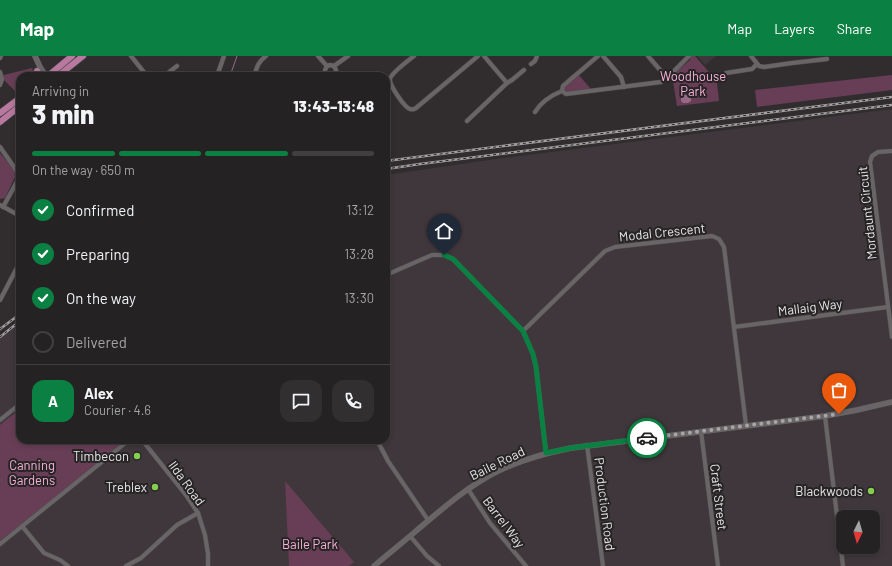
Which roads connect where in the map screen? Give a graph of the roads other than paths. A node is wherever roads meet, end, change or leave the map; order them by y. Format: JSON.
{"nodes":[{"id":1,"x":72,"y":56,"type":"edge"},
{"id":2,"x":83,"y":56,"type":"edge"},
{"id":3,"x":131,"y":56,"type":"edge"},
{"id":4,"x":224,"y":56,"type":"edge"},
{"id":5,"x":266,"y":56,"type":"edge"},
{"id":6,"x":318,"y":56,"type":"edge"},
{"id":7,"x":348,"y":56,"type":"edge"},
{"id":8,"x":414,"y":56,"type":"edge"},
{"id":9,"x":478,"y":56,"type":"edge"},
{"id":10,"x":484,"y":56,"type":"edge"},
{"id":11,"x":537,"y":56,"type":"edge"},
{"id":12,"x":598,"y":56,"type":"edge"},
{"id":13,"x":603,"y":56,"type":"edge"},
{"id":14,"x":648,"y":56,"type":"edge"},
{"id":15,"x":689,"y":56,"type":"edge"},
{"id":16,"x":750,"y":56,"type":"edge"},
{"id":17,"x":35,"y":58,"type":"edge"},
{"id":18,"x":827,"y":60,"type":"dead end"},
{"id":19,"x":531,"y":64,"type":"dead end"},
{"id":20,"x":757,"y":64,"type":"junction"},
{"id":21,"x":177,"y":66,"type":"dead end"},
{"id":22,"x":327,"y":66,"type":"junction"},
{"id":23,"x":334,"y":66,"type":"junction"},
{"id":24,"x":524,"y":70,"type":"dead end"},
{"id":25,"x":0,"y":72,"type":"edge"},
{"id":26,"x":38,"y":72,"type":"edge"},
{"id":27,"x":44,"y":72,"type":"edge"},
{"id":28,"x":52,"y":72,"type":"edge"},
{"id":29,"x":63,"y":72,"type":"edge"},
{"id":30,"x":144,"y":72,"type":"edge"},
{"id":31,"x":169,"y":72,"type":"edge"},
{"id":32,"x":218,"y":72,"type":"edge"},
{"id":33,"x":255,"y":72,"type":"edge"},
{"id":34,"x":325,"y":72,"type":"edge"},
{"id":35,"x":335,"y":72,"type":"edge"},
{"id":36,"x":726,"y":73,"type":"dead end"},
{"id":37,"x":667,"y":78,"type":"junction"},
{"id":38,"x":507,"y":82,"type":"junction"},
{"id":39,"x":0,"y":84,"type":"edge"},
{"id":40,"x":624,"y":87,"type":"junction"},
{"id":41,"x":562,"y":91,"type":"junction"},
{"id":42,"x":16,"y":98,"type":"edge"},
{"id":43,"x":16,"y":101,"type":"edge"},
{"id":44,"x":8,"y":107,"type":"junction"},
{"id":45,"x":16,"y":109,"type":"edge"},
{"id":46,"x":535,"y":112,"type":"dead end"},
{"id":47,"x":0,"y":113,"type":"edge"},
{"id":48,"x":467,"y":121,"type":"dead end"},
{"id":49,"x":0,"y":122,"type":"edge"},
{"id":50,"x":0,"y":147,"type":"edge"},
{"id":51,"x":892,"y":150,"type":"edge"},
{"id":52,"x":16,"y":170,"type":"edge"},
{"id":53,"x":16,"y":181,"type":"edge"},
{"id":54,"x":1,"y":206,"type":"edge"},
{"id":55,"x":16,"y":214,"type":"edge"},
{"id":56,"x":16,"y":270,"type":"edge"},
{"id":57,"x":390,"y":273,"type":"edge"},
{"id":58,"x":0,"y":300,"type":"edge"},
{"id":59,"x":888,"y":307,"type":"junction"},
{"id":60,"x":891,"y":324,"type":"edge"},
{"id":61,"x":734,"y":327,"type":"junction"},
{"id":62,"x":523,"y":331,"type":"junction"},
{"id":63,"x":892,"y":337,"type":"edge"},
{"id":64,"x":892,"y":402,"type":"edge"},
{"id":65,"x":16,"y":407,"type":"edge"},
{"id":66,"x":825,"y":416,"type":"junction"},
{"id":67,"x":0,"y":420,"type":"edge"},
{"id":68,"x":746,"y":425,"type":"junction"},
{"id":69,"x":701,"y":431,"type":"junction"},
{"id":70,"x":124,"y":444,"type":"edge"},
{"id":71,"x":145,"y":444,"type":"edge"},
{"id":72,"x":379,"y":444,"type":"edge"},
{"id":73,"x":587,"y":445,"type":"junction"},
{"id":74,"x":546,"y":453,"type":"junction"},
{"id":75,"x":468,"y":490,"type":"junction"},
{"id":76,"x":198,"y":514,"type":"junction"},
{"id":77,"x":428,"y":520,"type":"junction"},
{"id":78,"x":22,"y":526,"type":"junction"},
{"id":79,"x":410,"y":536,"type":"junction"},
{"id":80,"x":0,"y":544,"type":"edge"},
{"id":81,"x":68,"y":566,"type":"edge"},
{"id":82,"x":126,"y":566,"type":"edge"},
{"id":83,"x":208,"y":566,"type":"edge"},
{"id":84,"x":374,"y":566,"type":"edge"},
{"id":85,"x":439,"y":566,"type":"edge"},
{"id":86,"x":526,"y":566,"type":"edge"},
{"id":87,"x":603,"y":566,"type":"edge"},
{"id":88,"x":718,"y":566,"type":"edge"},
{"id":89,"x":843,"y":566,"type":"edge"}],
"edges":[{"from":1,"to":28,"type":"main road"},
{"from":2,"to":29,"type":"main road"},
{"from":3,"to":30,"type":"street"},
{"from":4,"to":32,"type":"street"},
{"from":5,"to":33,"type":"street"},
{"from":6,"to":22,"type":"street"},
{"from":7,"to":23,"type":"street"},
{"from":8,"to":9,"type":"street"},
{"from":10,"to":38,"type":"street"},
{"from":11,"to":19,"type":"street"},
{"from":12,"to":41,"type":"street"},
{"from":13,"to":40,"type":"street"},
{"from":14,"to":37,"type":"street"},
{"from":15,"to":37,"type":"street"},
{"from":16,"to":20,"type":"street"},
{"from":17,"to":26,"type":"street"},
{"from":17,"to":27,"type":"street"},
{"from":18,"to":20,"type":"street"},
{"from":20,"to":36,"type":"street"},
{"from":21,"to":31,"type":"street"},
{"from":22,"to":23,"type":"street"},
{"from":22,"to":34,"type":"street"},
{"from":23,"to":35,"type":"street"},
{"from":24,"to":38,"type":"street"},
{"from":25,"to":39,"type":"street"},
{"from":37,"to":40,"type":"street"},
{"from":38,"to":48,"type":"street"},
{"from":40,"to":41,"type":"street"},
{"from":41,"to":46,"type":"street"},
{"from":42,"to":44,"type":"main road"},
{"from":43,"to":44,"type":"main road"},
{"from":44,"to":47,"type":"main road"},
{"from":45,"to":49,"type":"main road"},
{"from":50,"to":52,"type":"street"},
{"from":51,"to":59,"type":"street","name":"Mordaunt Circuit"},
{"from":53,"to":54,"type":"street"},
{"from":54,"to":55,"type":"street"},
{"from":56,"to":58,"type":"street"},
{"from":57,"to":62,"type":"street"},
{"from":59,"to":60,"type":"street","name":"Mordaunt Circuit"},
{"from":59,"to":61,"type":"street","name":"Mallaig Way"},
{"from":60,"to":63,"type":"street","name":"Mordaunt Circuit"},
{"from":61,"to":62,"type":"street","name":"Modal Crescent"},
{"from":61,"to":68,"type":"street","name":"Modal Crescent"},
{"from":62,"to":74,"type":"street"},
{"from":64,"to":66,"type":"street","name":"Baile Road"},
{"from":65,"to":67,"type":"street"},
{"from":66,"to":68,"type":"street","name":"Baile Road"},
{"from":66,"to":89,"type":"street"},
{"from":68,"to":69,"type":"street","name":"Baile Road"},
{"from":69,"to":73,"type":"street","name":"Baile Road"},
{"from":69,"to":88,"type":"street","name":"Craft Street"},
{"from":70,"to":78,"type":"street"},
{"from":71,"to":76,"type":"street","name":"Ilda Road"},
{"from":72,"to":77,"type":"street"},
{"from":73,"to":74,"type":"street","name":"Baile Road"},
{"from":73,"to":87,"type":"street","name":"Production Road"},
{"from":74,"to":75,"type":"street","name":"Baile Road"},
{"from":75,"to":77,"type":"street","name":"Baile Road"},
{"from":75,"to":86,"type":"street","name":"Barrel Way"},
{"from":76,"to":82,"type":"street"},
{"from":76,"to":83,"type":"street","name":"Ilda Road"},
{"from":77,"to":79,"type":"street","name":"Baile Road"},
{"from":78,"to":80,"type":"street"},
{"from":78,"to":81,"type":"street"},
{"from":79,"to":84,"type":"street","name":"Baile Road"},
{"from":79,"to":85,"type":"street"}]}
